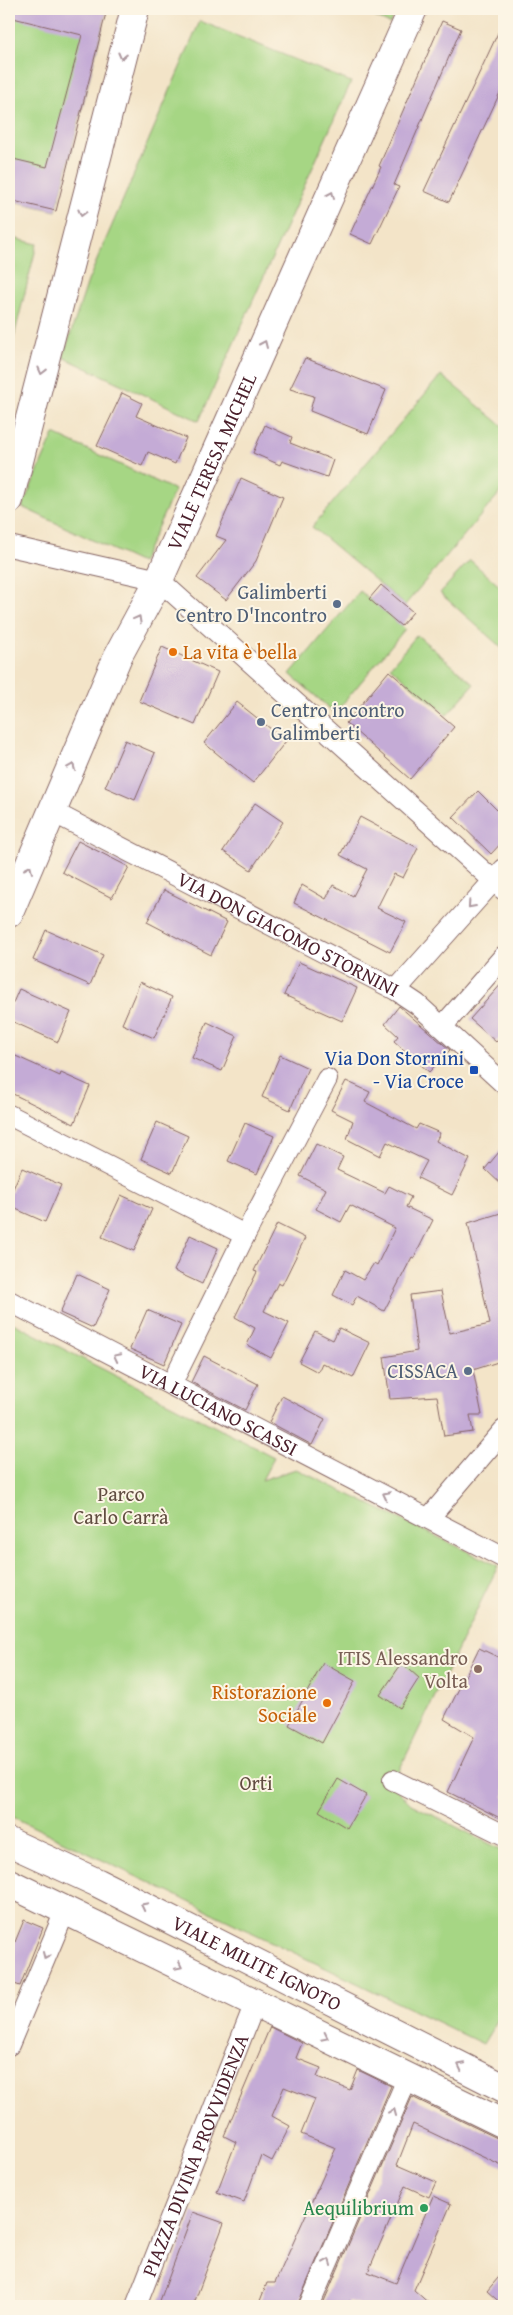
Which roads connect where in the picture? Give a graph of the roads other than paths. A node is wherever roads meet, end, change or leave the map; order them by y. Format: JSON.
{"nodes":[{"id":1,"x":135,"y":9,"type":"edge"},
{"id":2,"x":413,"y":9,"type":"edge"},
{"id":3,"x":9,"y":500,"type":"edge"},
{"id":4,"x":9,"y":546,"type":"edge"},
{"id":5,"x":159,"y":580,"type":"junction"},
{"id":6,"x":53,"y":812,"type":"junction"},
{"id":7,"x":501,"y":880,"type":"edge"},
{"id":8,"x":9,"y":913,"type":"edge"},
{"id":9,"x":504,"y":956,"type":"edge"},
{"id":10,"x":396,"y":990,"type":"junction"},
{"id":11,"x":442,"y":1027,"type":"junction"},
{"id":12,"x":327,"y":1079,"type":"dead end"},
{"id":13,"x":504,"y":1084,"type":"edge"},
{"id":14,"x":9,"y":1115,"type":"edge"},
{"id":15,"x":245,"y":1235,"type":"junction"},
{"id":16,"x":9,"y":1301,"type":"edge"},
{"id":17,"x":171,"y":1385,"type":"junction"},
{"id":18,"x":504,"y":1430,"type":"edge"},
{"id":19,"x":429,"y":1518,"type":"junction"},
{"id":20,"x":504,"y":1558,"type":"edge"},
{"id":21,"x":393,"y":1780,"type":"dead end"},
{"id":22,"x":504,"y":1835,"type":"edge"},
{"id":23,"x":9,"y":1842,"type":"edge"},
{"id":24,"x":9,"y":1884,"type":"edge"},
{"id":25,"x":65,"y":1911,"type":"junction"},
{"id":26,"x":255,"y":2003,"type":"junction"},
{"id":27,"x":9,"y":2045,"type":"edge"},
{"id":28,"x":408,"y":2077,"type":"junction"},
{"id":29,"x":504,"y":2088,"type":"edge"},
{"id":30,"x":504,"y":2124,"type":"edge"},
{"id":31,"x":136,"y":2306,"type":"edge"},
{"id":32,"x":308,"y":2306,"type":"edge"}],
"edges":[{"from":1,"to":3,"type":"street","one_way":true},
{"from":5,"to":2,"type":"street","name":"VIALE TERESA MICHEL","one_way":true},
{"from":4,"to":5,"type":"street"},
{"from":6,"to":5,"type":"street","name":"VIALE TERESA MICHEL","one_way":true},
{"from":5,"to":7,"type":"street"},
{"from":8,"to":6,"type":"street","name":"VIALE TERESA MICHEL","one_way":true},
{"from":6,"to":10,"type":"street","name":"VIA DON GIACOMO STORNINI"},
{"from":7,"to":10,"type":"street","one_way":true},
{"from":9,"to":11,"type":"street"},
{"from":10,"to":11,"type":"street","name":"VIA DON GIACOMO STORNINI"},
{"from":11,"to":13,"type":"street","name":"VIA DON GIACOMO STORNINI"},
{"from":12,"to":15,"type":"street"},
{"from":14,"to":15,"type":"street"},
{"from":15,"to":17,"type":"street"},
{"from":17,"to":16,"type":"street","name":"VIA LUCIANO SCASSI","one_way":true},
{"from":19,"to":17,"type":"street","name":"VIA LUCIANO SCASSI","one_way":true},
{"from":18,"to":19,"type":"street"},
{"from":19,"to":20,"type":"street","name":"VIA LUCIANO SCASSI"},
{"from":21,"to":22,"type":"street"},
{"from":29,"to":23,"type":"street","name":"VIALE MILITE IGNOTO","one_way":true},
{"from":24,"to":25,"type":"street","name":"VIALE MILITE IGNOTO"},
{"from":25,"to":26,"type":"street","name":"VIALE MILITE IGNOTO","one_way":true},
{"from":25,"to":27,"type":"street","one_way":true},
{"from":26,"to":28,"type":"street","name":"VIALE MILITE IGNOTO","one_way":true},
{"from":26,"to":31,"type":"street","name":"PIAZZA DIVINA PROVVIDENZA"},
{"from":28,"to":30,"type":"street","name":"VIALE MILITE IGNOTO"},
{"from":32,"to":28,"type":"street","one_way":true}]}
